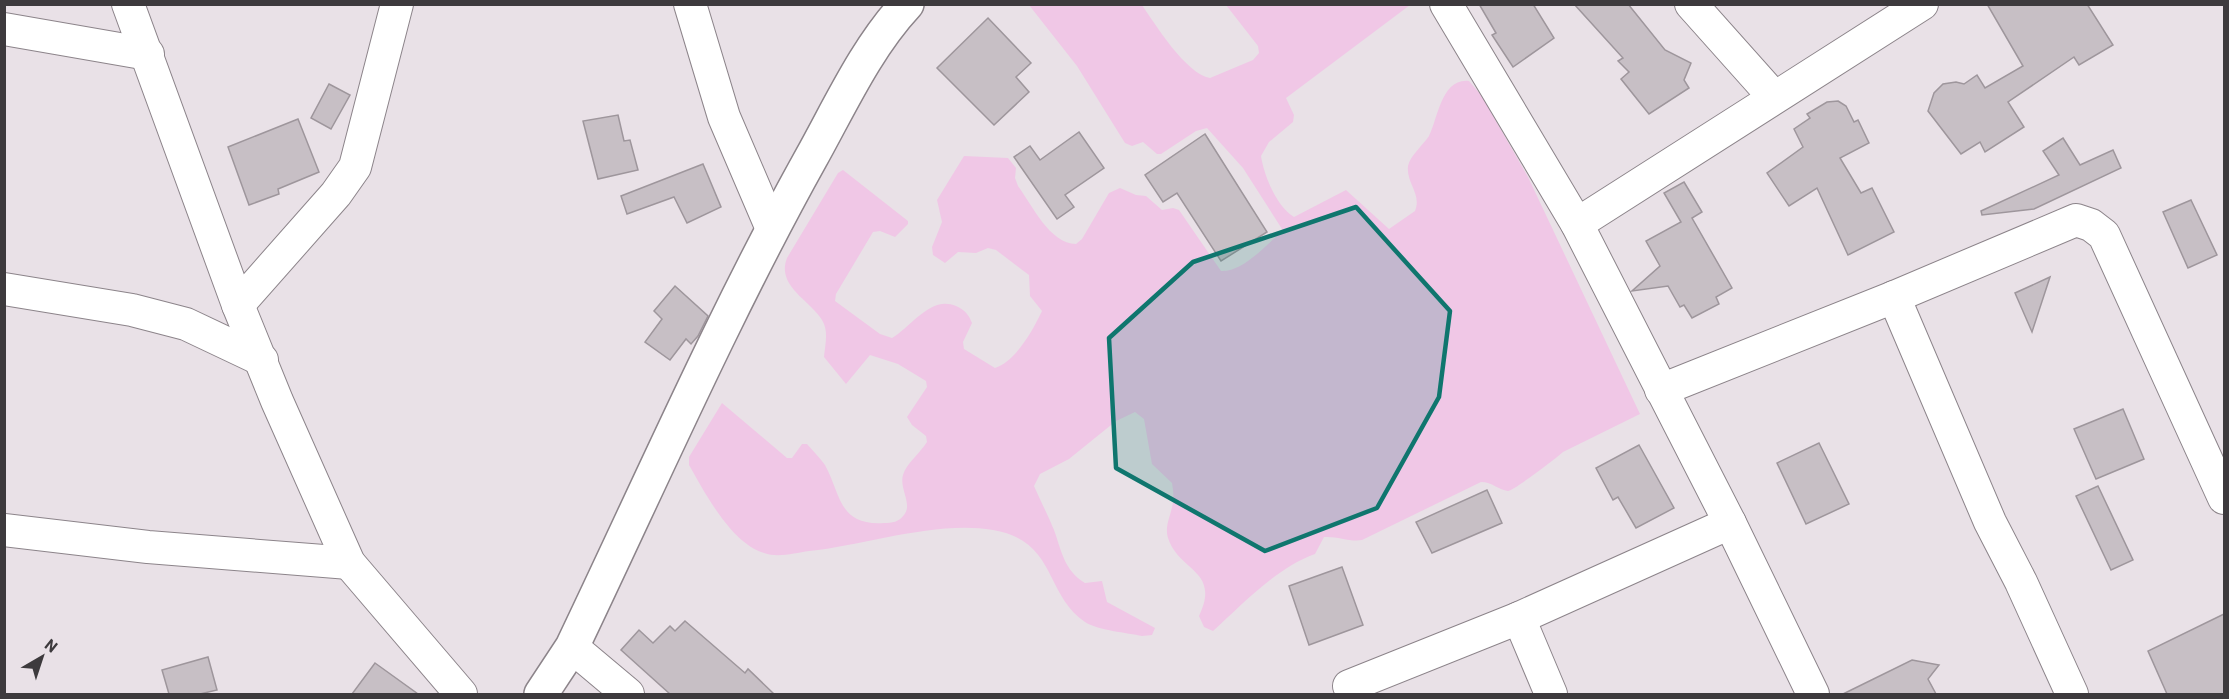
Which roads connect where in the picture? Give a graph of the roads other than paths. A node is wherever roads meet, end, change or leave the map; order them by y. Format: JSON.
{"nodes":[{"id":1,"x":128,"y":4,"type":"edge"},
{"id":2,"x":397,"y":4,"type":"edge"},
{"id":3,"x":690,"y":4,"type":"edge"},
{"id":4,"x":907,"y":4,"type":"edge"},
{"id":5,"x":1446,"y":4,"type":"edge"},
{"id":6,"x":1691,"y":4,"type":"edge"},
{"id":7,"x":1922,"y":4,"type":"edge"},
{"id":8,"x":4,"y":29,"type":"edge"},
{"id":9,"x":148,"y":54,"type":"junction"},
{"id":10,"x":1774,"y":96,"type":"junction"},
{"id":11,"x":1576,"y":224,"type":"junction"},
{"id":12,"x":772,"y":229,"type":"junction"},
{"id":13,"x":4,"y":289,"type":"edge"},
{"id":14,"x":1894,"y":297,"type":"junction"},
{"id":15,"x":238,"y":305,"type":"junction"},
{"id":16,"x":262,"y":360,"type":"junction"},
{"id":17,"x":1661,"y":390,"type":"junction"},
{"id":18,"x":2224,"y":498,"type":"edge"},
{"id":19,"x":1730,"y":523,"type":"junction"},
{"id":20,"x":4,"y":530,"type":"edge"},
{"id":21,"x":349,"y":563,"type":"junction"},
{"id":22,"x":1519,"y":618,"type":"junction"},
{"id":23,"x":572,"y":647,"type":"junction"},
{"id":24,"x":1349,"y":686,"type":"dead end"},
{"id":25,"x":461,"y":694,"type":"edge"},
{"id":26,"x":541,"y":694,"type":"edge"},
{"id":27,"x":628,"y":694,"type":"edge"},
{"id":28,"x":1551,"y":694,"type":"edge"},
{"id":29,"x":1813,"y":694,"type":"edge"},
{"id":30,"x":2072,"y":694,"type":"edge"}],
"edges":[{"from":1,"to":9,"type":"street"},
{"from":2,"to":15,"type":"street"},
{"from":3,"to":12,"type":"street"},
{"from":4,"to":12,"type":"main road"},
{"from":5,"to":11,"type":"street"},
{"from":6,"to":10,"type":"street"},
{"from":7,"to":10,"type":"street"},
{"from":8,"to":9,"type":"street"},
{"from":9,"to":15,"type":"street"},
{"from":10,"to":11,"type":"street"},
{"from":11,"to":17,"type":"street"},
{"from":12,"to":23,"type":"main road"},
{"from":13,"to":16,"type":"street"},
{"from":14,"to":17,"type":"street"},
{"from":14,"to":18,"type":"street"},
{"from":14,"to":30,"type":"street"},
{"from":15,"to":16,"type":"street"},
{"from":16,"to":21,"type":"street"},
{"from":17,"to":19,"type":"street"},
{"from":19,"to":22,"type":"street"},
{"from":19,"to":29,"type":"street"},
{"from":20,"to":21,"type":"street"},
{"from":21,"to":25,"type":"street"},
{"from":22,"to":24,"type":"street"},
{"from":22,"to":28,"type":"street"},
{"from":23,"to":26,"type":"main road"},
{"from":23,"to":27,"type":"street"}]}
